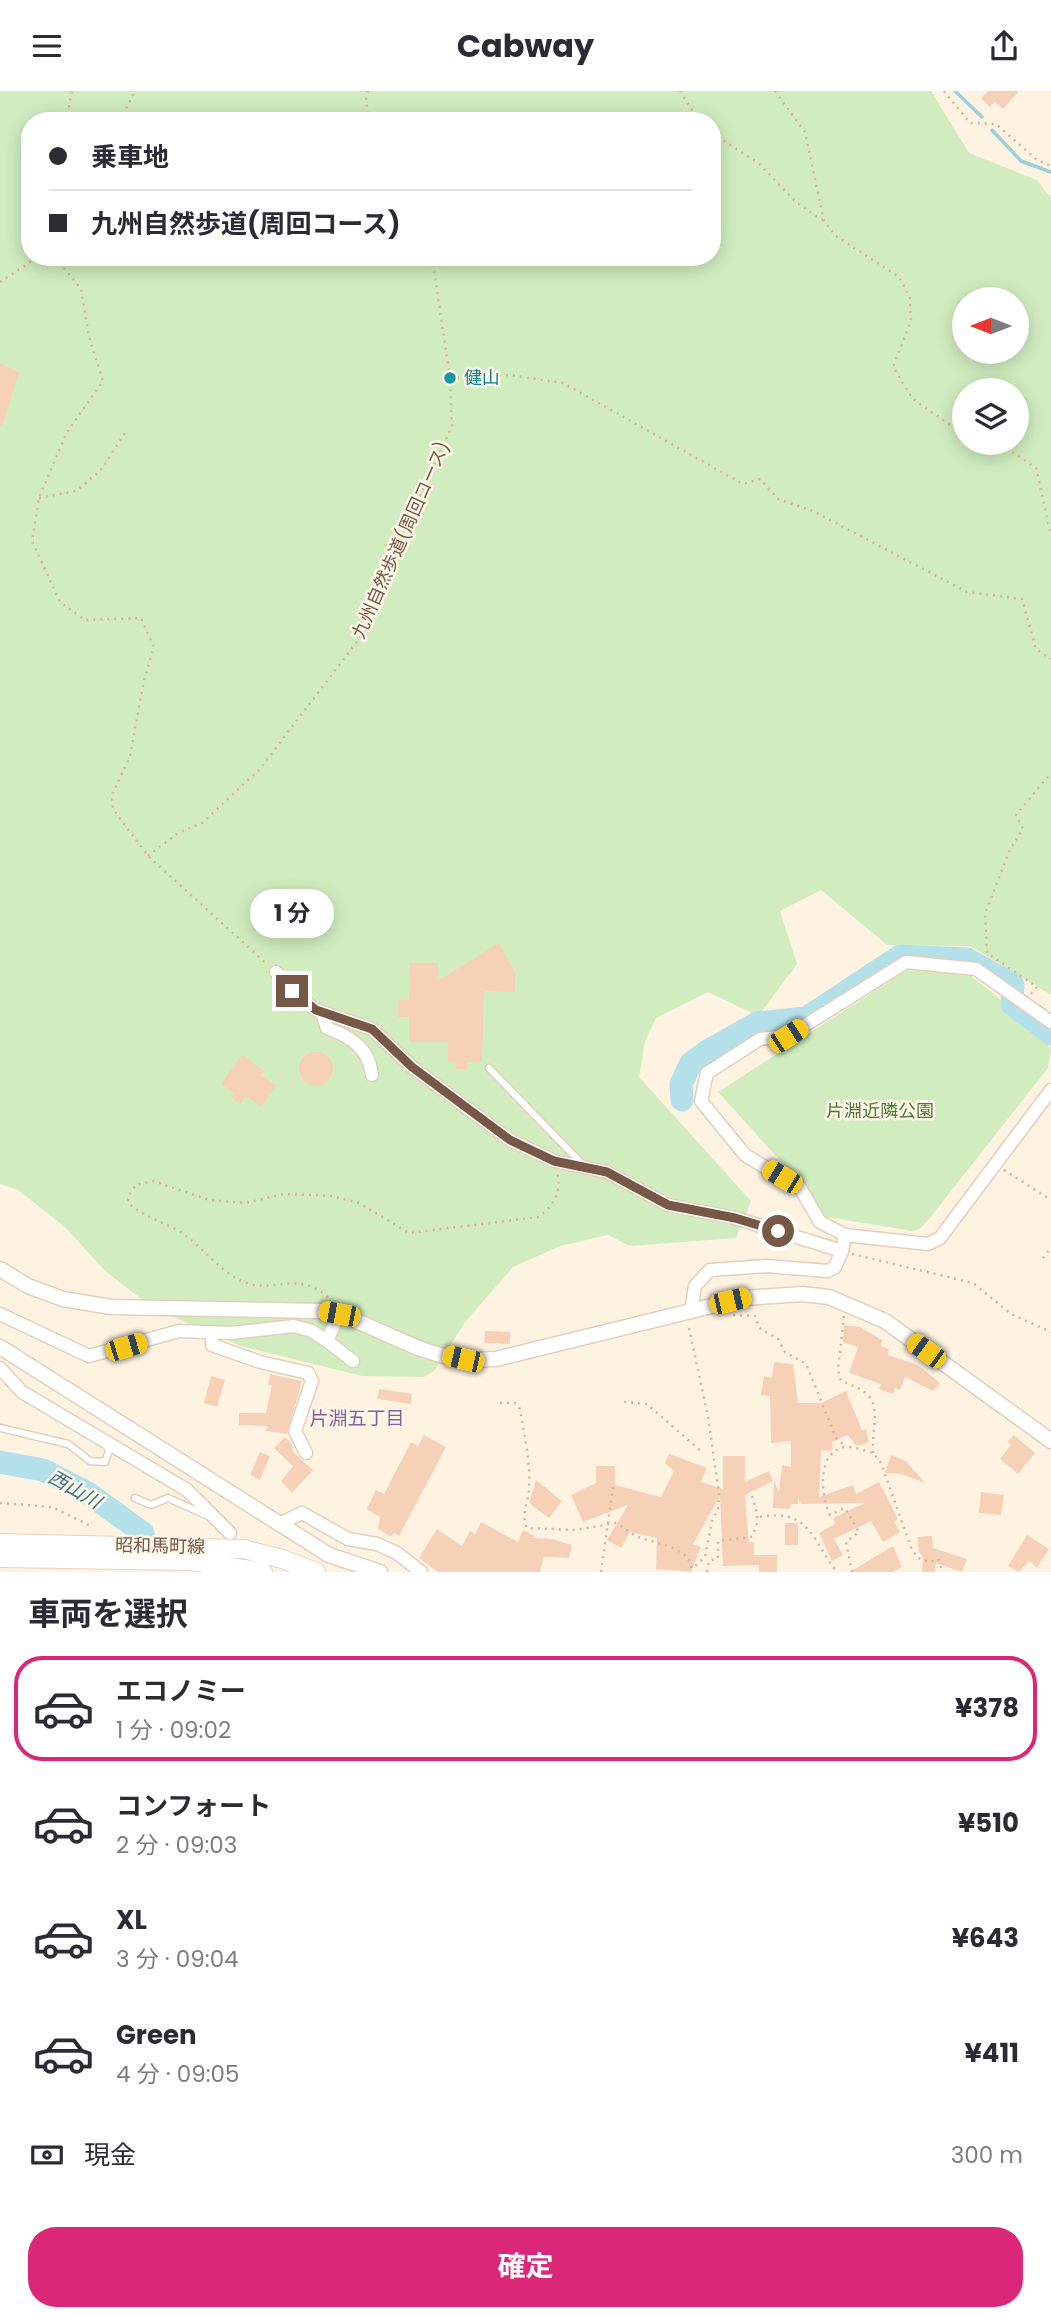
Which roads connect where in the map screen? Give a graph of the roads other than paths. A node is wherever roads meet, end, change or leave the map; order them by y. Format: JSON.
{"nodes":[{"id":1,"x":276,"y":972,"type":"road end"},
{"id":2,"x":322,"y":1013,"type":"junction"},
{"id":3,"x":1051,"y":1022,"type":"edge"},
{"id":4,"x":489,"y":1068,"type":"dead end"},
{"id":5,"x":372,"y":1075,"type":"dead end"},
{"id":6,"x":1051,"y":1090,"type":"edge"},
{"id":7,"x":587,"y":1169,"type":"junction"},
{"id":8,"x":845,"y":1235,"type":"junction"},
{"id":9,"x":842,"y":1251,"type":"junction"},
{"id":10,"x":0,"y":1269,"type":"edge"},
{"id":11,"x":691,"y":1311,"type":"junction"},
{"id":12,"x":0,"y":1314,"type":"edge"},
{"id":13,"x":339,"y":1314,"type":"junction"},
{"id":14,"x":212,"y":1332,"type":"junction"},
{"id":15,"x":327,"y":1341,"type":"junction"},
{"id":16,"x":0,"y":1347,"type":"edge"},
{"id":17,"x":353,"y":1361,"type":"dead end"},
{"id":18,"x":0,"y":1368,"type":"edge"},
{"id":19,"x":0,"y":1428,"type":"edge"},
{"id":20,"x":104,"y":1439,"type":"junction"},
{"id":21,"x":1051,"y":1441,"type":"edge"},
{"id":22,"x":306,"y":1453,"type":"dead end"},
{"id":23,"x":135,"y":1498,"type":"dead end"},
{"id":24,"x":213,"y":1518,"type":"junction"},
{"id":25,"x":279,"y":1524,"type":"junction"},
{"id":26,"x":230,"y":1533,"type":"dead end"},
{"id":27,"x":0,"y":1543,"type":"edge"},
{"id":28,"x":0,"y":1558,"type":"edge"},
{"id":29,"x":263,"y":1572,"type":"edge"},
{"id":30,"x":316,"y":1572,"type":"edge"},
{"id":31,"x":380,"y":1572,"type":"edge"},
{"id":32,"x":421,"y":1572,"type":"edge"}],
"edges":[{"from":1,"to":2,"type":"street"},
{"from":2,"to":5,"type":"street"},
{"from":2,"to":7,"type":"street"},
{"from":3,"to":8,"type":"street"},
{"from":4,"to":7,"type":"lane"},
{"from":6,"to":8,"type":"street"},
{"from":7,"to":9,"type":"street"},
{"from":8,"to":9,"type":"street"},
{"from":9,"to":11,"type":"street"},
{"from":10,"to":13,"type":"street"},
{"from":11,"to":13,"type":"street"},
{"from":11,"to":21,"type":"street"},
{"from":12,"to":14,"type":"street"},
{"from":13,"to":15,"type":"street"},
{"from":14,"to":15,"type":"street"},
{"from":14,"to":22,"type":"street"},
{"from":15,"to":17,"type":"street"},
{"from":16,"to":25,"type":"street"},
{"from":18,"to":20,"type":"street"},
{"from":19,"to":20,"type":"lane"},
{"from":20,"to":24,"type":"street"},
{"from":23,"to":24,"type":"lane"},
{"from":24,"to":26,"type":"street"},
{"from":25,"to":31,"type":"street"},
{"from":25,"to":32,"type":"street"},
{"from":27,"to":30,"type":"main road","name":"昭和馬町線"},
{"from":28,"to":29,"type":"main road","name":"昭和馬町線"}]}
